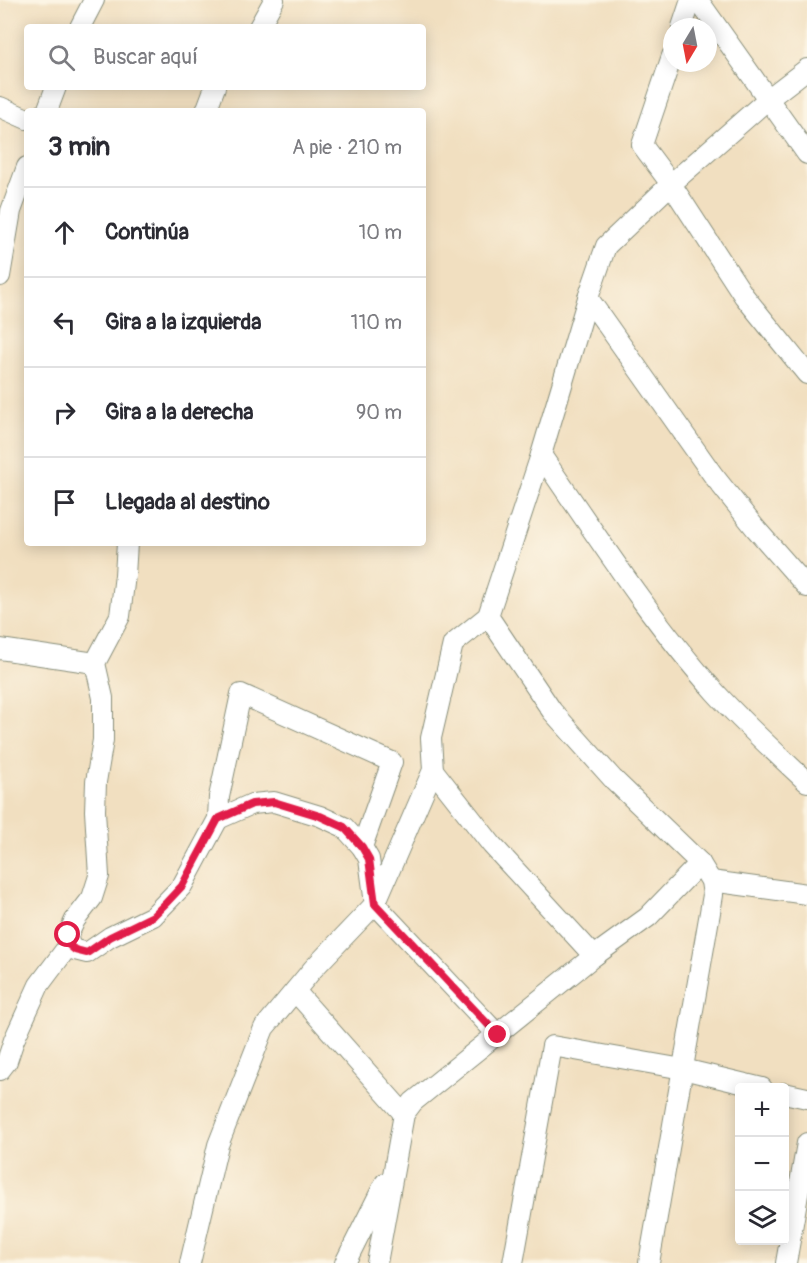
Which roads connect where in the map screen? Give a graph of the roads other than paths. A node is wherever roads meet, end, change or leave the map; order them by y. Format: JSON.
{"nodes":[{"id":1,"x":94,"y":0,"type":"edge"},
{"id":2,"x":274,"y":0,"type":"edge"},
{"id":3,"x":691,"y":0,"type":"edge"},
{"id":4,"x":698,"y":0,"type":"edge"},
{"id":5,"x":685,"y":18,"type":"edge"},
{"id":6,"x":82,"y":24,"type":"edge"},
{"id":7,"x":261,"y":24,"type":"edge"},
{"id":8,"x":807,"y":69,"type":"edge"},
{"id":9,"x":667,"y":72,"type":"edge"},
{"id":10,"x":55,"y":90,"type":"edge"},
{"id":11,"x":214,"y":90,"type":"edge"},
{"id":12,"x":768,"y":99,"type":"junction"},
{"id":13,"x":0,"y":106,"type":"edge"},
{"id":14,"x":48,"y":108,"type":"edge"},
{"id":15,"x":207,"y":108,"type":"edge"},
{"id":16,"x":24,"y":118,"type":"edge"},
{"id":17,"x":807,"y":154,"type":"edge"},
{"id":18,"x":24,"y":176,"type":"edge"},
{"id":19,"x":671,"y":184,"type":"junction"},
{"id":20,"x":0,"y":276,"type":"edge"},
{"id":21,"x":588,"y":298,"type":"junction"},
{"id":22,"x":807,"y":374,"type":"edge"},
{"id":23,"x":541,"y":455,"type":"junction"},
{"id":24,"x":127,"y":546,"type":"edge"},
{"id":25,"x":807,"y":587,"type":"edge"},
{"id":26,"x":488,"y":616,"type":"junction"},
{"id":27,"x":0,"y":649,"type":"edge"},
{"id":28,"x":96,"y":663,"type":"junction"},
{"id":29,"x":433,"y":770,"type":"junction"},
{"id":30,"x":807,"y":782,"type":"edge"},
{"id":31,"x":218,"y":819,"type":"junction"},
{"id":32,"x":362,"y":847,"type":"junction"},
{"id":33,"x":700,"y":863,"type":"junction"},
{"id":34,"x":711,"y":881,"type":"junction"},
{"id":35,"x":807,"y":894,"type":"edge"},
{"id":36,"x":375,"y":904,"type":"junction"},
{"id":37,"x":69,"y":945,"type":"junction"},
{"id":38,"x":594,"y":956,"type":"junction"},
{"id":39,"x":295,"y":991,"type":"junction"},
{"id":40,"x":498,"y":1035,"type":"junction"},
{"id":41,"x":683,"y":1069,"type":"junction"},
{"id":42,"x":0,"y":1071,"type":"edge"},
{"id":43,"x":741,"y":1083,"type":"edge"},
{"id":44,"x":789,"y":1094,"type":"edge"},
{"id":45,"x":807,"y":1098,"type":"edge"},
{"id":46,"x":404,"y":1114,"type":"junction"},
{"id":47,"x":807,"y":1143,"type":"edge"},
{"id":48,"x":395,"y":1161,"type":"junction"},
{"id":49,"x":190,"y":1263,"type":"edge"},
{"id":50,"x":345,"y":1263,"type":"edge"},
{"id":51,"x":377,"y":1263,"type":"edge"},
{"id":52,"x":513,"y":1263,"type":"edge"},
{"id":53,"x":649,"y":1263,"type":"edge"},
{"id":54,"x":786,"y":1263,"type":"edge"}],
"edges":[{"from":1,"to":6,"type":"street"},
{"from":2,"to":7,"type":"street"},
{"from":3,"to":5,"type":"street"},
{"from":4,"to":12,"type":"street"},
{"from":8,"to":12,"type":"street"},
{"from":9,"to":19,"type":"street"},
{"from":10,"to":14,"type":"street"},
{"from":11,"to":15,"type":"street"},
{"from":12,"to":17,"type":"street"},
{"from":12,"to":19,"type":"street"},
{"from":13,"to":16,"type":"street"},
{"from":18,"to":20,"type":"street"},
{"from":19,"to":21,"type":"street"},
{"from":19,"to":22,"type":"street"},
{"from":21,"to":23,"type":"street"},
{"from":21,"to":25,"type":"street"},
{"from":23,"to":26,"type":"street"},
{"from":23,"to":30,"type":"street"},
{"from":24,"to":28,"type":"street"},
{"from":26,"to":29,"type":"street"},
{"from":26,"to":33,"type":"street"},
{"from":27,"to":28,"type":"street"},
{"from":28,"to":37,"type":"street"},
{"from":29,"to":36,"type":"street"},
{"from":29,"to":38,"type":"street"},
{"from":31,"to":32,"type":"street"},
{"from":31,"to":32,"type":"street"},
{"from":31,"to":37,"type":"street"},
{"from":32,"to":36,"type":"street"},
{"from":33,"to":34,"type":"street"},
{"from":33,"to":38,"type":"street"},
{"from":34,"to":35,"type":"street"},
{"from":34,"to":41,"type":"street"},
{"from":36,"to":39,"type":"street"},
{"from":36,"to":40,"type":"street"},
{"from":37,"to":42,"type":"street"},
{"from":38,"to":40,"type":"street"},
{"from":39,"to":46,"type":"street"},
{"from":39,"to":49,"type":"street"},
{"from":40,"to":46,"type":"street"},
{"from":41,"to":43,"type":"street"},
{"from":41,"to":52,"type":"street"},
{"from":41,"to":53,"type":"street"},
{"from":44,"to":45,"type":"street"},
{"from":46,"to":48,"type":"street"},
{"from":47,"to":54,"type":"street"},
{"from":48,"to":50,"type":"street"},
{"from":48,"to":51,"type":"street"}]}
